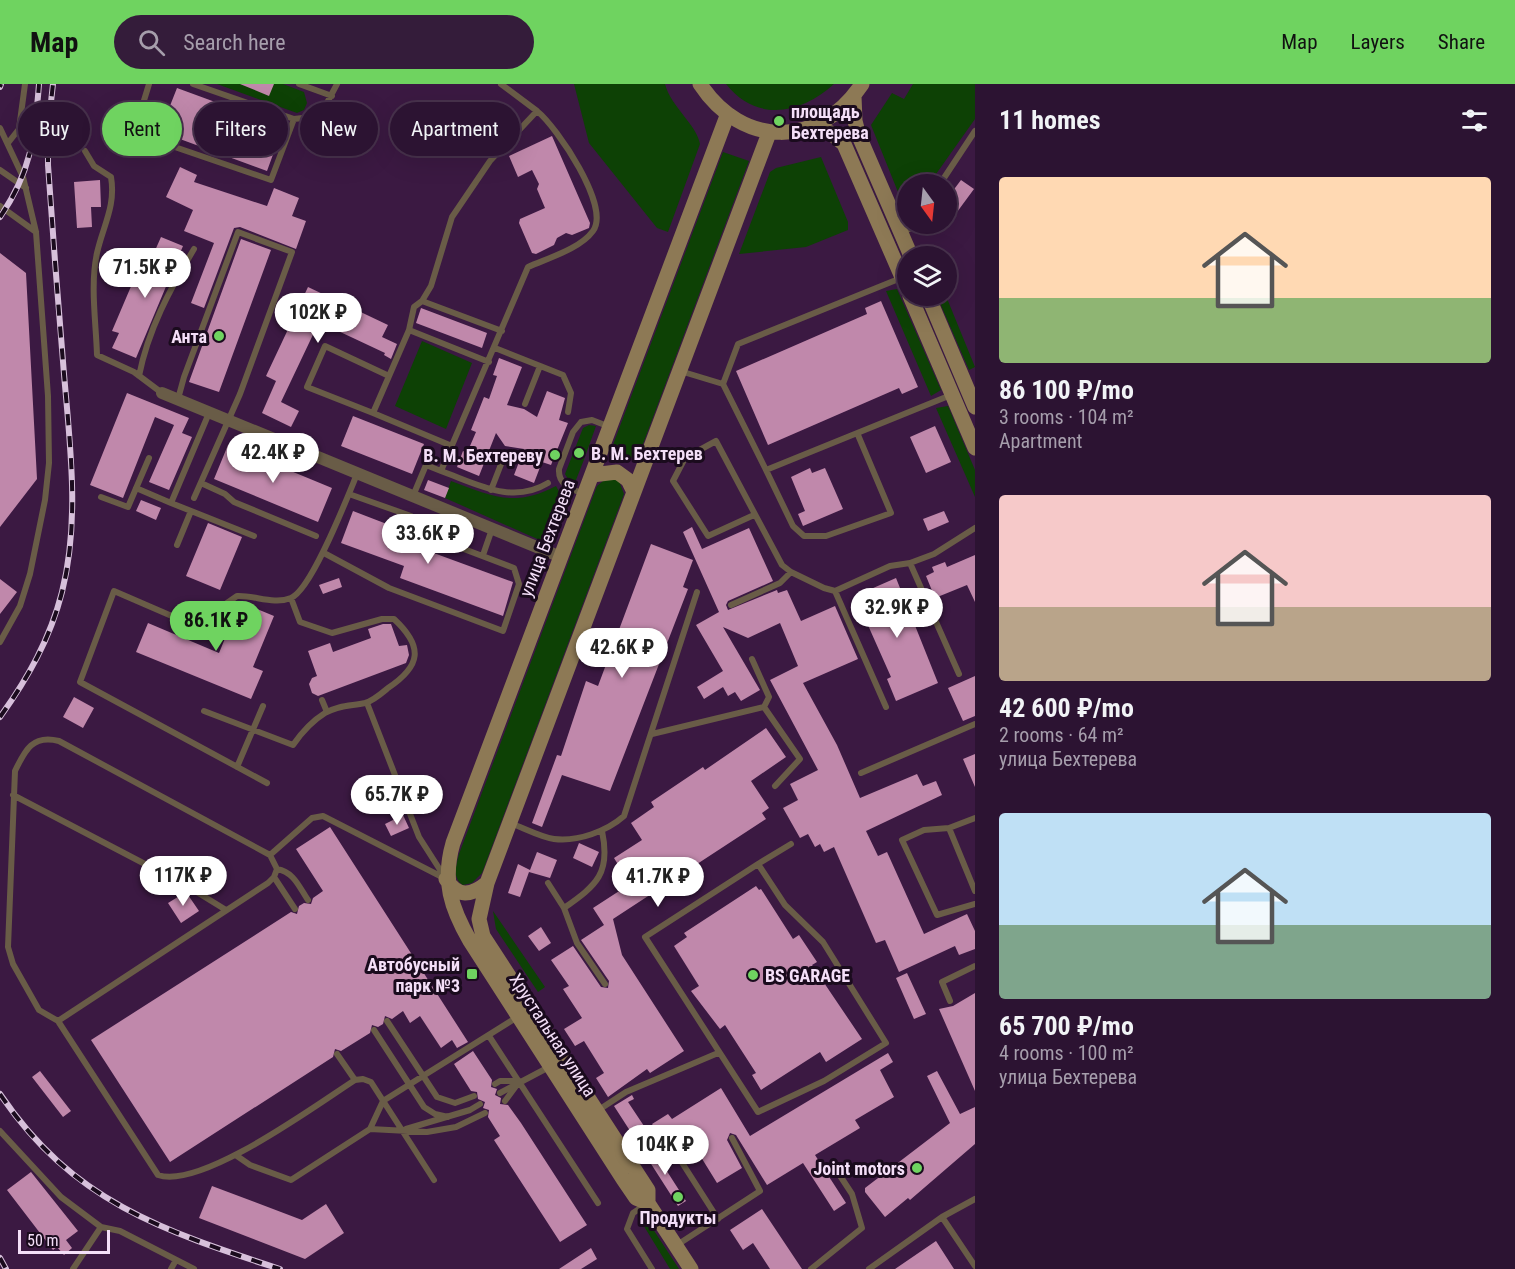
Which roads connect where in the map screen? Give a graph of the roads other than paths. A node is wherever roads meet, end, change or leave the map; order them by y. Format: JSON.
{"nodes":[{"id":1,"x":25,"y":84,"type":"edge"},
{"id":2,"x":149,"y":84,"type":"edge"},
{"id":3,"x":193,"y":84,"type":"edge"},
{"id":4,"x":299,"y":84,"type":"edge"},
{"id":5,"x":337,"y":84,"type":"edge"},
{"id":6,"x":501,"y":84,"type":"edge"},
{"id":7,"x":700,"y":84,"type":"edge"},
{"id":8,"x":858,"y":90,"type":"edge"},
{"id":9,"x":332,"y":96,"type":"junction"},
{"id":10,"x":537,"y":111,"type":"junction"},
{"id":11,"x":727,"y":116,"type":"junction"},
{"id":12,"x":294,"y":119,"type":"junction"},
{"id":13,"x":813,"y":126,"type":"junction"},
{"id":14,"x":0,"y":128,"type":"edge"},
{"id":15,"x":975,"y":131,"type":"edge"},
{"id":16,"x":769,"y":133,"type":"junction"},
{"id":17,"x":8,"y":143,"type":"junction"},
{"id":18,"x":88,"y":156,"type":"edge"},
{"id":19,"x":0,"y":170,"type":"edge"},
{"id":20,"x":947,"y":174,"type":"edge"},
{"id":21,"x":27,"y":189,"type":"junction"},
{"id":22,"x":0,"y":206,"type":"edge"},
{"id":23,"x":897,"y":224,"type":"edge"},
{"id":24,"x":36,"y":232,"type":"junction"},
{"id":25,"x":194,"y":249,"type":"dead end"},
{"id":26,"x":897,"y":266,"type":"edge"},
{"id":27,"x":897,"y":287,"type":"edge"},
{"id":28,"x":422,"y":301,"type":"junction"},
{"id":29,"x":913,"y":306,"type":"edge"},
{"id":30,"x":933,"y":306,"type":"edge"},
{"id":31,"x":409,"y":330,"type":"junction"},
{"id":32,"x":502,"y":331,"type":"junction"},
{"id":33,"x":495,"y":348,"type":"junction"},
{"id":34,"x":489,"y":362,"type":"junction"},
{"id":35,"x":540,"y":366,"type":"junction"},
{"id":36,"x":680,"y":370,"type":"junction"},
{"id":37,"x":139,"y":376,"type":"junction"},
{"id":38,"x":389,"y":376,"type":"junction"},
{"id":39,"x":723,"y":384,"type":"junction"},
{"id":40,"x":971,"y":385,"type":"edge"},
{"id":41,"x":162,"y":393,"type":"joint"},
{"id":42,"x":952,"y":395,"type":"junction"},
{"id":43,"x":178,"y":399,"type":"junction"},
{"id":44,"x":525,"y":404,"type":"dead end"},
{"id":45,"x":975,"y":406,"type":"edge"},
{"id":46,"x":210,"y":412,"type":"junction"},
{"id":47,"x":568,"y":412,"type":"dead end"},
{"id":48,"x":373,"y":413,"type":"junction"},
{"id":49,"x":229,"y":420,"type":"junction"},
{"id":50,"x":610,"y":427,"type":"junction"},
{"id":51,"x":858,"y":435,"type":"junction"},
{"id":52,"x":452,"y":446,"type":"junction"},
{"id":53,"x":975,"y":448,"type":"edge"},
{"id":54,"x":505,"y":454,"type":"dead end"},
{"id":55,"x":149,"y":458,"type":"dead end"},
{"id":56,"x":766,"y":470,"type":"junction"},
{"id":57,"x":441,"y":471,"type":"junction"},
{"id":58,"x":357,"y":473,"type":"junction"},
{"id":59,"x":592,"y":475,"type":"junction"},
{"id":60,"x":201,"y":483,"type":"junction"},
{"id":61,"x":548,"y":483,"type":"dead end"},
{"id":62,"x":136,"y":488,"type":"junction"},
{"id":63,"x":491,"y":490,"type":"junction"},
{"id":64,"x":634,"y":492,"type":"junction"},
{"id":65,"x":349,"y":494,"type":"junction"},
{"id":66,"x":585,"y":494,"type":"junction"},
{"id":67,"x":413,"y":496,"type":"junction"},
{"id":68,"x":101,"y":497,"type":"dead end"},
{"id":69,"x":194,"y":498,"type":"dead end"},
{"id":70,"x":171,"y":503,"type":"junction"},
{"id":71,"x":191,"y":511,"type":"junction"},
{"id":72,"x":754,"y":515,"type":"junction"},
{"id":73,"x":975,"y":528,"type":"edge"},
{"id":74,"x":492,"y":529,"type":"junction"},
{"id":75,"x":255,"y":536,"type":"dead end"},
{"id":76,"x":316,"y":536,"type":"dead end"},
{"id":77,"x":177,"y":545,"type":"dead end"},
{"id":78,"x":324,"y":553,"type":"junction"},
{"id":79,"x":483,"y":555,"type":"junction"},
{"id":80,"x":561,"y":557,"type":"junction"},
{"id":81,"x":910,"y":563,"type":"junction"},
{"id":82,"x":791,"y":573,"type":"junction"},
{"id":83,"x":835,"y":591,"type":"junction"},
{"id":84,"x":697,"y":592,"type":"dead end"},
{"id":85,"x":291,"y":598,"type":"junction"},
{"id":86,"x":731,"y":605,"type":"dead end"},
{"id":87,"x":0,"y":642,"type":"edge"},
{"id":88,"x":752,"y":659,"type":"dead end"},
{"id":89,"x":959,"y":674,"type":"dead end"},
{"id":90,"x":322,"y":700,"type":"dead end"},
{"id":91,"x":366,"y":703,"type":"junction"},
{"id":92,"x":263,"y":706,"type":"dead end"},
{"id":93,"x":764,"y":707,"type":"junction"},
{"id":94,"x":886,"y":707,"type":"dead end"},
{"id":95,"x":204,"y":711,"type":"dead end"},
{"id":96,"x":327,"y":712,"type":"junction"},
{"id":97,"x":975,"y":724,"type":"edge"},
{"id":98,"x":253,"y":730,"type":"junction"},
{"id":99,"x":652,"y":735,"type":"junction"},
{"id":100,"x":237,"y":767,"type":"junction"},
{"id":101,"x":861,"y":773,"type":"dead end"},
{"id":102,"x":267,"y":783,"type":"dead end"},
{"id":103,"x":775,"y":786,"type":"dead end"},
{"id":104,"x":13,"y":795,"type":"junction"},
{"id":105,"x":975,"y":818,"type":"edge"},
{"id":106,"x":509,"y":823,"type":"junction"},
{"id":107,"x":949,"y":828,"type":"junction"},
{"id":108,"x":602,"y":831,"type":"junction"},
{"id":109,"x":791,"y":844,"type":"dead end"},
{"id":110,"x":270,"y":855,"type":"junction"},
{"id":111,"x":758,"y":864,"type":"junction"},
{"id":112,"x":277,"y":869,"type":"junction"},
{"id":113,"x":274,"y":877,"type":"junction"},
{"id":114,"x":446,"y":879,"type":"junction"},
{"id":115,"x":548,"y":883,"type":"dead end"},
{"id":116,"x":487,"y":884,"type":"junction"},
{"id":117,"x":975,"y":891,"type":"edge"},
{"id":118,"x":308,"y":900,"type":"dead end"},
{"id":119,"x":975,"y":904,"type":"edge"},
{"id":120,"x":564,"y":908,"type":"junction"},
{"id":121,"x":295,"y":909,"type":"dead end"},
{"id":122,"x":226,"y":910,"type":"junction"},
{"id":123,"x":477,"y":939,"type":"junction"},
{"id":124,"x":975,"y":966,"type":"edge"},
{"id":125,"x":605,"y":984,"type":"dead end"},
{"id":126,"x":950,"y":1001,"type":"dead end"},
{"id":127,"x":524,"y":1013,"type":"junction"},
{"id":128,"x":58,"y":1021,"type":"junction"},
{"id":129,"x":387,"y":1022,"type":"dead end"},
{"id":130,"x":374,"y":1030,"type":"dead end"},
{"id":131,"x":489,"y":1036,"type":"junction"},
{"id":132,"x":718,"y":1053,"type":"junction"},
{"id":133,"x":337,"y":1054,"type":"dead end"},
{"id":134,"x":556,"y":1063,"type":"junction"},
{"id":135,"x":423,"y":1076,"type":"junction"},
{"id":136,"x":355,"y":1080,"type":"junction"},
{"id":137,"x":519,"y":1081,"type":"junction"},
{"id":138,"x":409,"y":1084,"type":"junction"},
{"id":139,"x":495,"y":1084,"type":"dead end"},
{"id":140,"x":500,"y":1092,"type":"dead end"},
{"id":141,"x":474,"y":1096,"type":"dead end"},
{"id":142,"x":383,"y":1101,"type":"junction"},
{"id":143,"x":506,"y":1101,"type":"dead end"},
{"id":144,"x":480,"y":1104,"type":"dead end"},
{"id":145,"x":485,"y":1113,"type":"dead end"},
{"id":146,"x":448,"y":1116,"type":"junction"},
{"id":147,"x":590,"y":1116,"type":"junction"},
{"id":148,"x":370,"y":1129,"type":"junction"},
{"id":149,"x":402,"y":1130,"type":"junction"},
{"id":150,"x":0,"y":1131,"type":"edge"},
{"id":151,"x":732,"y":1138,"type":"dead end"},
{"id":152,"x":672,"y":1147,"type":"dead end"},
{"id":153,"x":237,"y":1156,"type":"junction"},
{"id":154,"x":835,"y":1168,"type":"dead end"},
{"id":155,"x":434,"y":1180,"type":"dead end"},
{"id":156,"x":975,"y":1199,"type":"edge"},
{"id":157,"x":598,"y":1203,"type":"dead end"},
{"id":158,"x":648,"y":1203,"type":"junction"},
{"id":159,"x":942,"y":1217,"type":"junction"},
{"id":160,"x":718,"y":1219,"type":"junction"},
{"id":161,"x":100,"y":1227,"type":"junction"},
{"id":162,"x":676,"y":1246,"type":"junction"},
{"id":163,"x":176,"y":1260,"type":"junction"},
{"id":164,"x":975,"y":1266,"type":"edge"},
{"id":165,"x":73,"y":1269,"type":"edge"},
{"id":166,"x":171,"y":1269,"type":"edge"},
{"id":167,"x":194,"y":1269,"type":"edge"},
{"id":168,"x":652,"y":1269,"type":"edge"},
{"id":169,"x":691,"y":1269,"type":"edge"},
{"id":170,"x":811,"y":1269,"type":"edge"},
{"id":171,"x":869,"y":1269,"type":"edge"}],
"edges":[{"from":1,"to":17,"type":"lane"},
{"from":2,"to":12,"type":"lane"},
{"from":3,"to":12,"type":"lane"},
{"from":4,"to":9,"type":"lane"},
{"from":5,"to":9,"type":"lane"},
{"from":6,"to":10,"type":"lane"},
{"from":7,"to":11,"type":"street"},
{"from":8,"to":13,"type":"street"},
{"from":8,"to":23,"type":"street"},
{"from":9,"to":12,"type":"lane"},
{"from":10,"to":28,"type":"lane"},
{"from":10,"to":32,"type":"lane"},
{"from":11,"to":16,"type":"street"},
{"from":11,"to":50,"type":"street","name":"улица Бехтерева"},
{"from":13,"to":16,"type":"street"},
{"from":13,"to":26,"type":"street"},
{"from":14,"to":17,"type":"lane"},
{"from":15,"to":20,"type":"lane"},
{"from":16,"to":36,"type":"street"},
{"from":17,"to":21,"type":"lane"},
{"from":18,"to":37,"type":"lane"},
{"from":19,"to":21,"type":"lane"},
{"from":21,"to":24,"type":"lane"},
{"from":22,"to":24,"type":"lane"},
{"from":24,"to":87,"type":"lane"},
{"from":25,"to":37,"type":"lane"},
{"from":27,"to":39,"type":"lane"},
{"from":28,"to":31,"type":"lane"},
{"from":28,"to":32,"type":"lane"},
{"from":29,"to":42,"type":"street"},
{"from":30,"to":40,"type":"street"},
{"from":31,"to":34,"type":"lane"},
{"from":31,"to":38,"type":"lane"},
{"from":32,"to":33,"type":"lane"},
{"from":33,"to":34,"type":"lane"},
{"from":33,"to":35,"type":"lane"},
{"from":34,"to":52,"type":"lane"},
{"from":35,"to":44,"type":"lane"},
{"from":35,"to":47,"type":"lane"},
{"from":36,"to":39,"type":"lane"},
{"from":36,"to":64,"type":"street"},
{"from":37,"to":41,"type":"lane"},
{"from":38,"to":48,"type":"lane"},
{"from":38,"to":48,"type":"lane"},
{"from":39,"to":56,"type":"lane"},
{"from":40,"to":45,"type":"street"},
{"from":41,"to":43,"type":"street"},
{"from":42,"to":51,"type":"lane"},
{"from":42,"to":53,"type":"street"},
{"from":43,"to":46,"type":"street"},
{"from":43,"to":49,"type":"lane"},
{"from":46,"to":49,"type":"street"},
{"from":46,"to":70,"type":"lane"},
{"from":48,"to":52,"type":"lane"},
{"from":49,"to":58,"type":"street"},
{"from":49,"to":60,"type":"lane"},
{"from":50,"to":59,"type":"street","name":"улица Бехтерева"},
{"from":50,"to":66,"type":"lane"},
{"from":51,"to":56,"type":"lane"},
{"from":51,"to":56,"type":"lane"},
{"from":52,"to":57,"type":"lane"},
{"from":54,"to":63,"type":"lane"},
{"from":55,"to":62,"type":"lane"},
{"from":57,"to":63,"type":"lane"},
{"from":57,"to":67,"type":"lane"},
{"from":58,"to":65,"type":"lane"},
{"from":58,"to":67,"type":"street"},
{"from":59,"to":64,"type":"street"},
{"from":59,"to":66,"type":"street","name":"улица Бехтерева"},
{"from":60,"to":69,"type":"lane"},
{"from":60,"to":76,"type":"lane"},
{"from":61,"to":63,"type":"lane"},
{"from":62,"to":68,"type":"lane"},
{"from":62,"to":70,"type":"lane"},
{"from":64,"to":106,"type":"street"},
{"from":65,"to":78,"type":"lane"},
{"from":65,"to":79,"type":"lane"},
{"from":66,"to":80,"type":"street","name":"улица Бехтерева"},
{"from":67,"to":74,"type":"street"},
{"from":70,"to":71,"type":"lane"},
{"from":71,"to":75,"type":"lane"},
{"from":71,"to":77,"type":"lane"},
{"from":72,"to":72,"type":"lane"},
{"from":72,"to":82,"type":"lane"},
{"from":73,"to":81,"type":"lane"},
{"from":74,"to":79,"type":"lane"},
{"from":74,"to":80,"type":"street"},
{"from":78,"to":79,"type":"lane"},
{"from":78,"to":85,"type":"lane"},
{"from":80,"to":114,"type":"street","name":"улица Бехтерева"},
{"from":81,"to":83,"type":"lane"},
{"from":81,"to":89,"type":"lane"},
{"from":82,"to":83,"type":"lane"},
{"from":82,"to":86,"type":"lane"},
{"from":83,"to":94,"type":"lane"},
{"from":84,"to":99,"type":"lane"},
{"from":85,"to":91,"type":"lane"},
{"from":85,"to":100,"type":"lane"},
{"from":88,"to":93,"type":"lane"},
{"from":90,"to":96,"type":"lane"},
{"from":91,"to":96,"type":"lane"},
{"from":91,"to":114,"type":"lane"},
{"from":92,"to":98,"type":"lane"},
{"from":93,"to":99,"type":"lane"},
{"from":93,"to":103,"type":"lane"},
{"from":95,"to":98,"type":"lane"},
{"from":96,"to":98,"type":"lane"},
{"from":97,"to":101,"type":"lane"},
{"from":98,"to":100,"type":"lane"},
{"from":99,"to":108,"type":"lane"},
{"from":100,"to":102,"type":"lane"},
{"from":104,"to":110,"type":"lane"},
{"from":104,"to":122,"type":"lane"},
{"from":104,"to":128,"type":"lane"},
{"from":105,"to":107,"type":"lane"},
{"from":106,"to":108,"type":"lane"},
{"from":106,"to":116,"type":"street"},
{"from":107,"to":117,"type":"lane"},
{"from":107,"to":119,"type":"lane"},
{"from":108,"to":120,"type":"lane"},
{"from":109,"to":111,"type":"lane"},
{"from":110,"to":112,"type":"lane"},
{"from":110,"to":114,"type":"lane"},
{"from":111,"to":132,"type":"lane"},
{"from":111,"to":132,"type":"lane"},
{"from":112,"to":113,"type":"lane"},
{"from":112,"to":118,"type":"lane"},
{"from":113,"to":121,"type":"lane"},
{"from":113,"to":122,"type":"lane"},
{"from":114,"to":116,"type":"street"},
{"from":114,"to":123,"type":"street","name":"улица Бехтерева"},
{"from":115,"to":120,"type":"lane"},
{"from":116,"to":123,"type":"street"},
{"from":120,"to":125,"type":"lane"},
{"from":122,"to":128,"type":"lane"},
{"from":123,"to":127,"type":"street","name":"Хрустальная улица"},
{"from":124,"to":126,"type":"lane"},
{"from":127,"to":131,"type":"lane"},
{"from":127,"to":134,"type":"street","name":"Хрустальная улица"},
{"from":128,"to":153,"type":"lane"},
{"from":129,"to":135,"type":"lane"},
{"from":130,"to":138,"type":"lane"},
{"from":131,"to":135,"type":"lane"},
{"from":131,"to":137,"type":"lane"},
{"from":132,"to":147,"type":"lane"},
{"from":133,"to":136,"type":"lane"},
{"from":134,"to":137,"type":"lane"},
{"from":134,"to":147,"type":"street","name":"Хрустальная улица"},
{"from":135,"to":138,"type":"lane"},
{"from":135,"to":141,"type":"lane"},
{"from":136,"to":142,"type":"lane"},
{"from":136,"to":153,"type":"lane"},
{"from":137,"to":139,"type":"lane"},
{"from":137,"to":140,"type":"lane"},
{"from":137,"to":143,"type":"lane"},
{"from":137,"to":157,"type":"lane"},
{"from":138,"to":142,"type":"lane"},
{"from":138,"to":146,"type":"lane"},
{"from":142,"to":148,"type":"lane"},
{"from":142,"to":149,"type":"lane"},
{"from":144,"to":146,"type":"lane"},
{"from":145,"to":149,"type":"lane"},
{"from":146,"to":149,"type":"lane"},
{"from":147,"to":158,"type":"street","name":"Хрустальная улица"},
{"from":148,"to":149,"type":"lane"},
{"from":148,"to":153,"type":"lane"},
{"from":149,"to":155,"type":"lane"},
{"from":150,"to":161,"type":"lane"},
{"from":151,"to":160,"type":"lane"},
{"from":152,"to":160,"type":"lane"},
{"from":154,"to":170,"type":"lane"},
{"from":156,"to":159,"type":"lane"},
{"from":158,"to":162,"type":"street","name":"Хрустальная улица"},
{"from":158,"to":168,"type":"lane"},
{"from":159,"to":164,"type":"lane"},
{"from":159,"to":171,"type":"lane"},
{"from":160,"to":162,"type":"lane"},
{"from":161,"to":163,"type":"lane"},
{"from":161,"to":165,"type":"lane"},
{"from":162,"to":169,"type":"street","name":"Хрустальная улица"},
{"from":163,"to":166,"type":"lane"},
{"from":163,"to":167,"type":"lane"}]}
